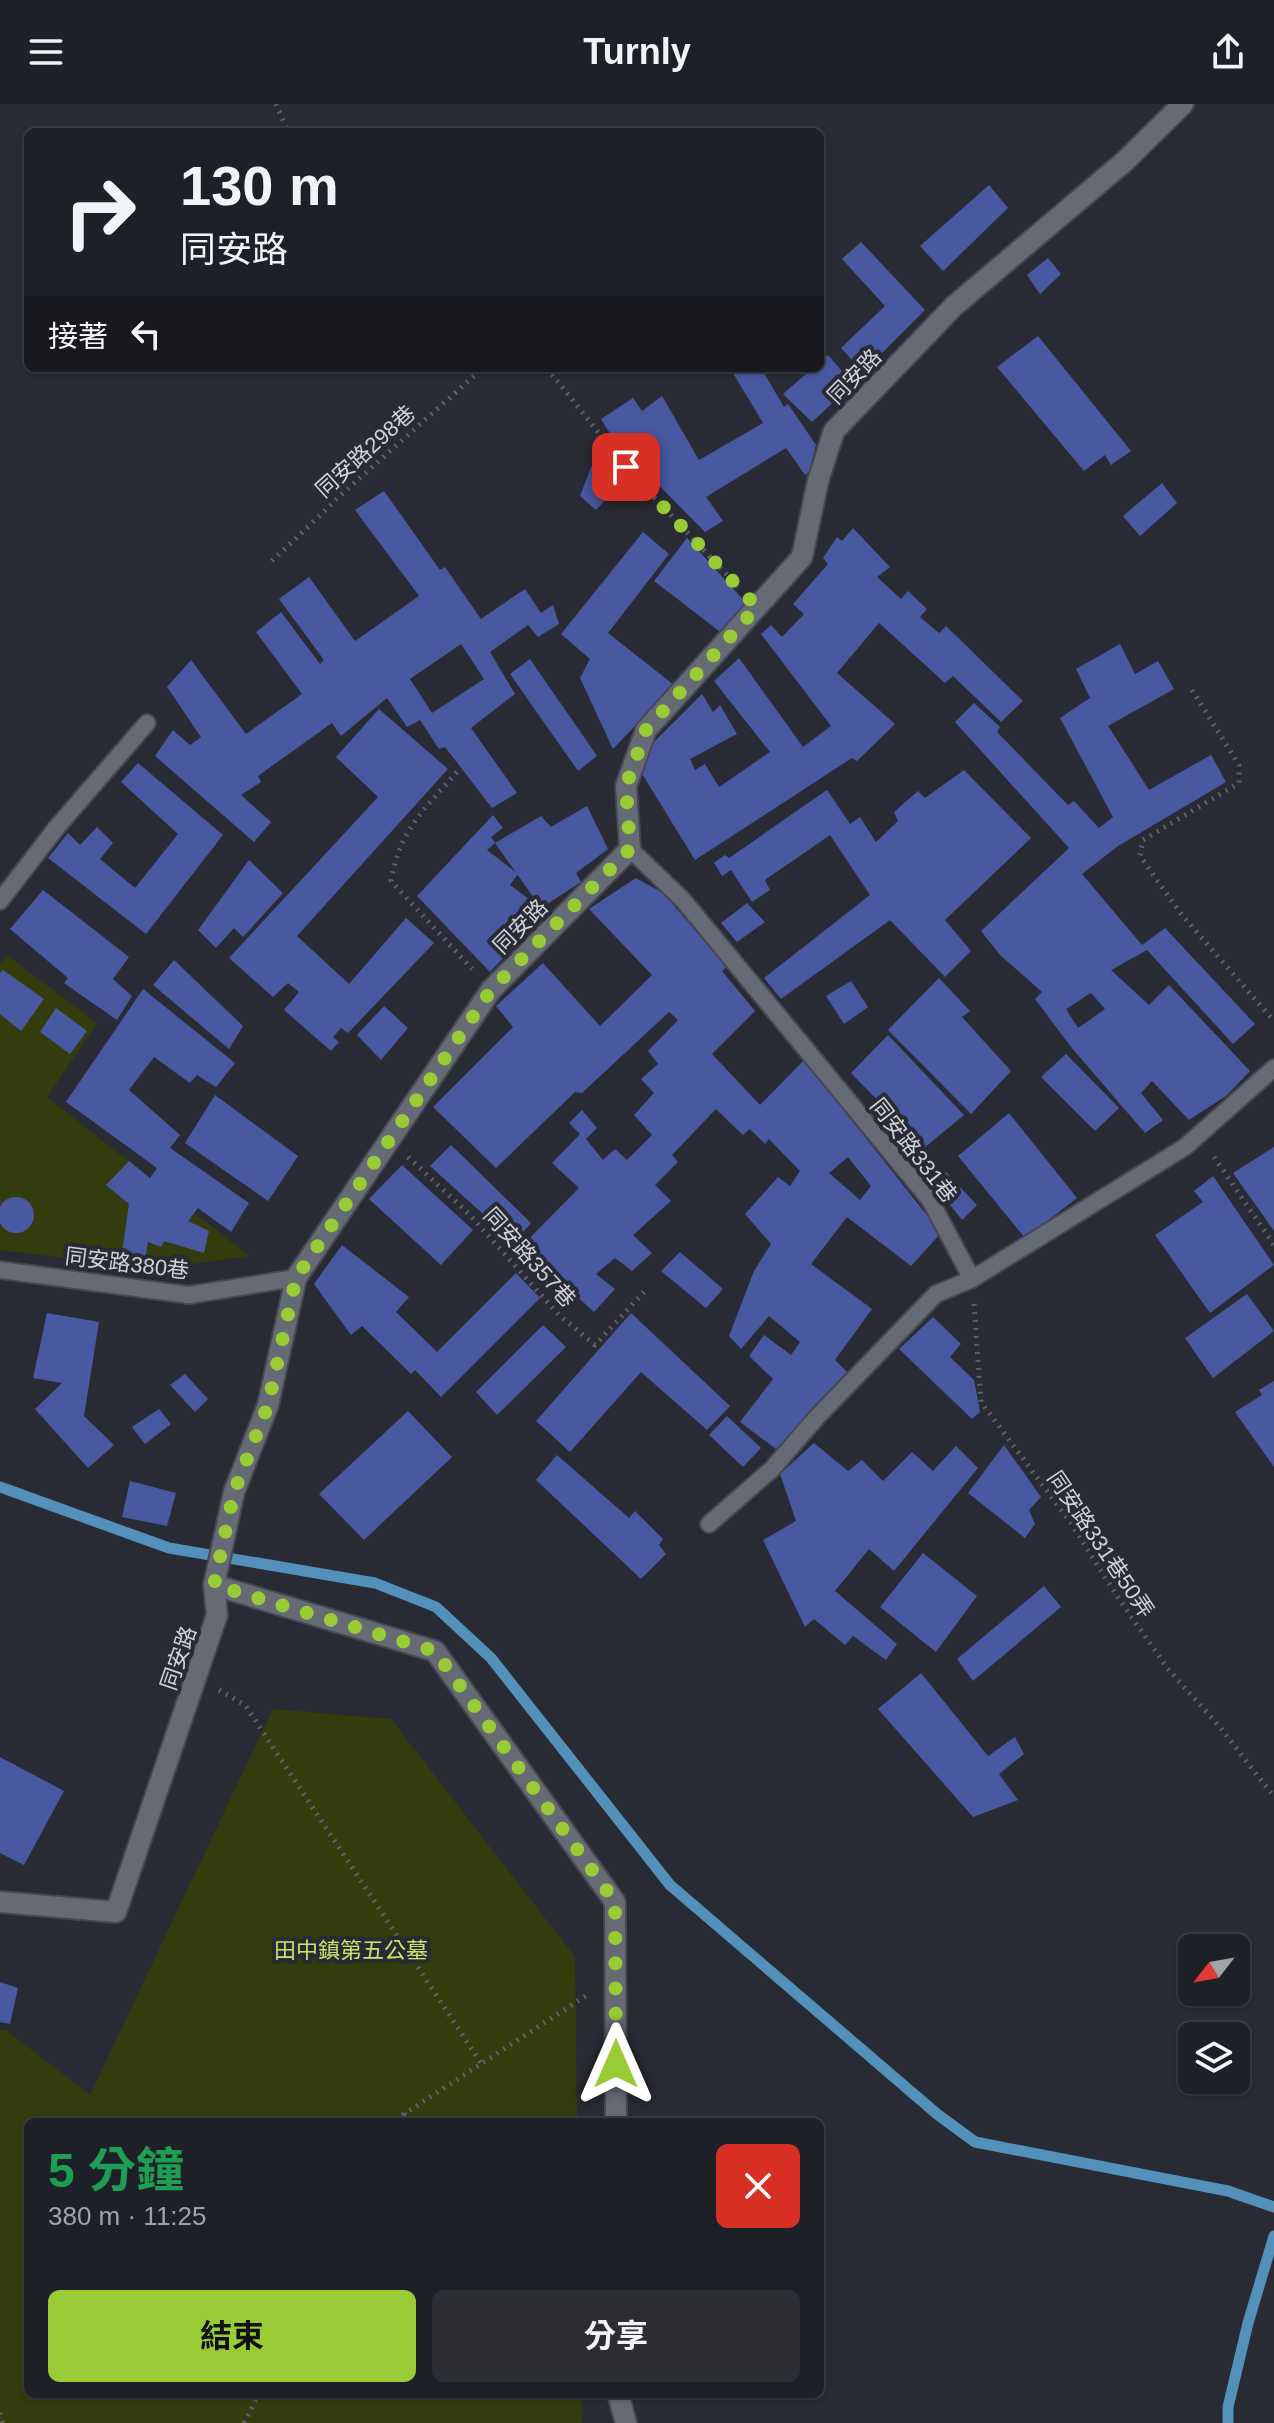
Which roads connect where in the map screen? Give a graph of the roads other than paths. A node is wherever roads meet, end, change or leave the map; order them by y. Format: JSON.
{"nodes":[{"id":1,"x":1183,"y":104,"type":"edge"},
{"id":2,"x":147,"y":723,"type":"dead end"},
{"id":3,"x":630,"y":849,"type":"junction"},
{"id":4,"x":0,"y":901,"type":"edge"},
{"id":5,"x":1274,"y":1068,"type":"edge"},
{"id":6,"x":0,"y":1270,"type":"edge"},
{"id":7,"x":296,"y":1278,"type":"junction"},
{"id":8,"x":972,"y":1279,"type":"junction"},
{"id":9,"x":709,"y":1524,"type":"dead end"},
{"id":10,"x":214,"y":1585,"type":"junction"},
{"id":11,"x":0,"y":1902,"type":"edge"},
{"id":12,"x":616,"y":2118,"type":"edge"},
{"id":13,"x":619,"y":2398,"type":"edge"},
{"id":14,"x":626,"y":2423,"type":"edge"}],
"edges":[{"from":1,"to":3,"type":"street","name":"同安路"},
{"from":2,"to":4,"type":"lane"},
{"from":3,"to":7,"type":"street","name":"同安路"},
{"from":3,"to":8,"type":"lane","name":"同安路331巷"},
{"from":5,"to":8,"type":"lane"},
{"from":6,"to":7,"type":"lane","name":"同安路380巷"},
{"from":7,"to":10,"type":"street","name":"同安路"},
{"from":8,"to":9,"type":"lane"},
{"from":10,"to":11,"type":"street","name":"同安路"},
{"from":10,"to":12,"type":"street"},
{"from":13,"to":14,"type":"street"}]}
